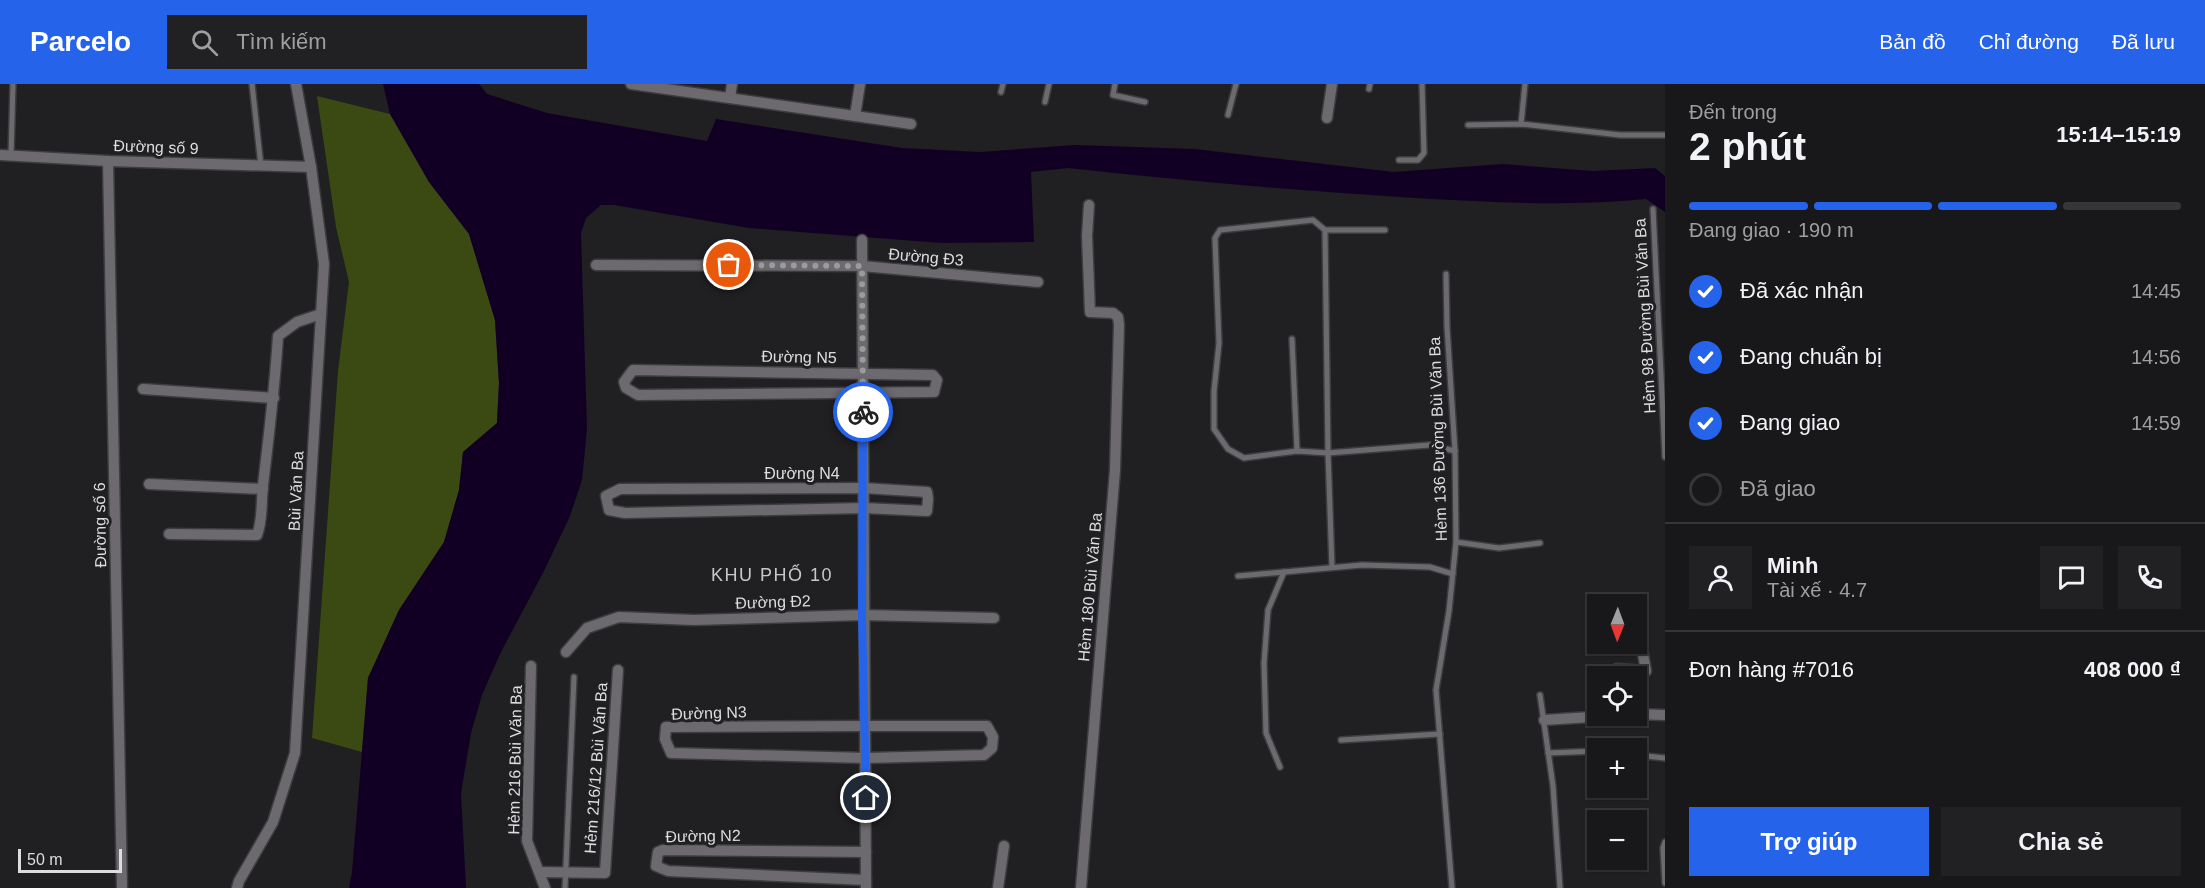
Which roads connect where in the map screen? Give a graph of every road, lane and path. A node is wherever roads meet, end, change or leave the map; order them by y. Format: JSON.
{"nodes":[{"id":1,"x":13,"y":84,"type":"edge"},
{"id":2,"x":252,"y":84,"type":"edge"},
{"id":3,"x":296,"y":84,"type":"edge"},
{"id":4,"x":631,"y":84,"type":"edge"},
{"id":5,"x":732,"y":84,"type":"edge"},
{"id":6,"x":860,"y":84,"type":"edge"},
{"id":7,"x":1003,"y":84,"type":"edge"},
{"id":8,"x":1049,"y":84,"type":"edge"},
{"id":9,"x":1115,"y":84,"type":"edge"},
{"id":10,"x":1236,"y":84,"type":"edge"},
{"id":11,"x":1332,"y":84,"type":"edge"},
{"id":12,"x":1422,"y":84,"type":"edge"},
{"id":13,"x":1525,"y":84,"type":"edge"},
{"id":14,"x":1001,"y":92,"type":"dead end"},
{"id":15,"x":730,"y":98,"type":"junction"},
{"id":16,"x":1045,"y":102,"type":"dead end"},
{"id":17,"x":1145,"y":102,"type":"dead end"},
{"id":18,"x":1228,"y":115,"type":"dead end"},
{"id":19,"x":855,"y":116,"type":"junction"},
{"id":20,"x":1327,"y":118,"type":"dead end"},
{"id":21,"x":911,"y":124,"type":"dead end"},
{"id":22,"x":1521,"y":124,"type":"junction"},
{"id":23,"x":1468,"y":125,"type":"dead end"},
{"id":24,"x":1665,"y":135,"type":"edge"},
{"id":25,"x":6,"y":155,"type":"edge"},
{"id":26,"x":1399,"y":160,"type":"dead end"},
{"id":27,"x":108,"y":161,"type":"junction"},
{"id":28,"x":261,"y":166,"type":"junction"},
{"id":29,"x":311,"y":167,"type":"junction"},
{"id":30,"x":1089,"y":205,"type":"dead end"},
{"id":31,"x":1653,"y":209,"type":"dead end"},
{"id":32,"x":1325,"y":230,"type":"junction"},
{"id":33,"x":1385,"y":230,"type":"dead end"},
{"id":34,"x":862,"y":240,"type":"dead end"},
{"id":35,"x":596,"y":265,"type":"dead end"},
{"id":36,"x":862,"y":266,"type":"junction"},
{"id":37,"x":1446,"y":274,"type":"dead end"},
{"id":38,"x":1038,"y":282,"type":"dead end"},
{"id":39,"x":321,"y":315,"type":"junction"},
{"id":40,"x":1292,"y":339,"type":"dead end"},
{"id":41,"x":863,"y":372,"type":"junction"},
{"id":42,"x":143,"y":389,"type":"dead end"},
{"id":43,"x":863,"y":391,"type":"junction"},
{"id":44,"x":274,"y":398,"type":"junction"},
{"id":45,"x":1297,"y":451,"type":"junction"},
{"id":46,"x":1455,"y":451,"type":"junction"},
{"id":47,"x":1328,"y":453,"type":"junction"},
{"id":48,"x":1665,"y":458,"type":"edge"},
{"id":49,"x":149,"y":484,"type":"dead end"},
{"id":50,"x":864,"y":488,"type":"junction"},
{"id":51,"x":263,"y":489,"type":"junction"},
{"id":52,"x":864,"y":508,"type":"junction"},
{"id":53,"x":169,"y":534,"type":"dead end"},
{"id":54,"x":1456,"y":543,"type":"junction"},
{"id":55,"x":1540,"y":543,"type":"dead end"},
{"id":56,"x":1332,"y":567,"type":"junction"},
{"id":57,"x":1284,"y":572,"type":"junction"},
{"id":58,"x":1453,"y":574,"type":"junction"},
{"id":59,"x":1238,"y":576,"type":"dead end"},
{"id":60,"x":862,"y":615,"type":"junction"},
{"id":61,"x":994,"y":618,"type":"dead end"},
{"id":62,"x":566,"y":652,"type":"dead end"},
{"id":63,"x":531,"y":666,"type":"dead end"},
{"id":64,"x":618,"y":670,"type":"dead end"},
{"id":65,"x":574,"y":676,"type":"dead end"},
{"id":66,"x":1540,"y":695,"type":"dead end"},
{"id":67,"x":1647,"y":714,"type":"edge"},
{"id":68,"x":1664,"y":715,"type":"edge"},
{"id":69,"x":1587,"y":717,"type":"edge"},
{"id":70,"x":1544,"y":720,"type":"junction"},
{"id":71,"x":865,"y":726,"type":"junction"},
{"id":72,"x":1440,"y":734,"type":"junction"},
{"id":73,"x":1341,"y":740,"type":"dead end"},
{"id":74,"x":1587,"y":751,"type":"edge"},
{"id":75,"x":1548,"y":753,"type":"junction"},
{"id":76,"x":1647,"y":756,"type":"edge"},
{"id":77,"x":866,"y":758,"type":"junction"},
{"id":78,"x":1665,"y":758,"type":"edge"},
{"id":79,"x":1280,"y":767,"type":"dead end"},
{"id":80,"x":1665,"y":842,"type":"edge"},
{"id":81,"x":1004,"y":846,"type":"dead end"},
{"id":82,"x":866,"y":852,"type":"junction"},
{"id":83,"x":539,"y":872,"type":"junction"},
{"id":84,"x":566,"y":872,"type":"junction"},
{"id":85,"x":1665,"y":883,"type":"edge"},
{"id":86,"x":866,"y":884,"type":"edge"},
{"id":87,"x":122,"y":888,"type":"edge"},
{"id":88,"x":237,"y":888,"type":"edge"},
{"id":89,"x":544,"y":888,"type":"edge"},
{"id":90,"x":565,"y":888,"type":"edge"},
{"id":91,"x":998,"y":888,"type":"edge"},
{"id":92,"x":1081,"y":888,"type":"edge"},
{"id":93,"x":1452,"y":888,"type":"edge"},
{"id":94,"x":1560,"y":888,"type":"edge"}],
"edges":[{"from":1,"to":25,"type":"lane"},
{"from":2,"to":28,"type":"lane"},
{"from":3,"to":29,"type":"street","name":"Bùi Văn Ba"},
{"from":4,"to":15,"type":"street"},
{"from":5,"to":15,"type":"street"},
{"from":6,"to":19,"type":"street"},
{"from":7,"to":14,"type":"lane"},
{"from":8,"to":16,"type":"lane"},
{"from":9,"to":17,"type":"lane"},
{"from":10,"to":18,"type":"lane"},
{"from":11,"to":20,"type":"street"},
{"from":12,"to":26,"type":"lane"},
{"from":13,"to":22,"type":"lane"},
{"from":15,"to":19,"type":"street"},
{"from":19,"to":21,"type":"street"},
{"from":22,"to":23,"type":"lane"},
{"from":22,"to":24,"type":"lane"},
{"from":25,"to":27,"type":"street","name":"Đường số 9"},
{"from":27,"to":28,"type":"street","name":"Đường số 9"},
{"from":27,"to":87,"type":"street","name":"Đường số 6"},
{"from":28,"to":29,"type":"street","name":"Đường số 9"},
{"from":29,"to":39,"type":"street","name":"Bùi Văn Ba"},
{"from":30,"to":92,"type":"street","name":"Hẻm 180 Bùi Văn Ba"},
{"from":31,"to":48,"type":"lane","name":"Hẻm 98 Đường Bùi Văn Ba"},
{"from":32,"to":33,"type":"lane"},
{"from":32,"to":45,"type":"lane"},
{"from":32,"to":47,"type":"lane"},
{"from":34,"to":36,"type":"street"},
{"from":35,"to":36,"type":"street","name":"Đường Đ3"},
{"from":36,"to":38,"type":"street","name":"Đường Đ3"},
{"from":36,"to":41,"type":"street"},
{"from":37,"to":46,"type":"lane","name":"Hẻm 136 Đường Bùi Văn Ba"},
{"from":39,"to":44,"type":"street"},
{"from":39,"to":88,"type":"street","name":"Bùi Văn Ba"},
{"from":40,"to":45,"type":"lane"},
{"from":41,"to":43,"type":"street"},
{"from":41,"to":43,"type":"street","name":"Đường N5"},
{"from":41,"to":43,"type":"street","name":"Đường N5"},
{"from":42,"to":44,"type":"street"},
{"from":43,"to":50,"type":"street"},
{"from":44,"to":51,"type":"street"},
{"from":45,"to":47,"type":"lane"},
{"from":46,"to":47,"type":"lane"},
{"from":46,"to":54,"type":"lane","name":"Hẻm 136 Đường Bùi Văn Ba"},
{"from":47,"to":56,"type":"lane"},
{"from":49,"to":51,"type":"street"},
{"from":50,"to":52,"type":"street"},
{"from":50,"to":52,"type":"street","name":"Đường N4"},
{"from":50,"to":52,"type":"street","name":"Đường N4"},
{"from":51,"to":53,"type":"street"},
{"from":52,"to":60,"type":"street"},
{"from":54,"to":55,"type":"lane"},
{"from":54,"to":58,"type":"lane","name":"Hẻm 136 Đường Bùi Văn Ba"},
{"from":56,"to":57,"type":"lane"},
{"from":56,"to":58,"type":"lane"},
{"from":57,"to":59,"type":"lane"},
{"from":57,"to":79,"type":"lane"},
{"from":58,"to":72,"type":"lane","name":"Hẻm 136 Đường Bùi Văn Ba"},
{"from":60,"to":61,"type":"street","name":"Đường Đ2"},
{"from":60,"to":62,"type":"street","name":"Đường Đ2"},
{"from":60,"to":71,"type":"street"},
{"from":63,"to":83,"type":"street","name":"Hẻm 216 Bùi Văn Ba"},
{"from":64,"to":84,"type":"street","name":"Hẻm 216/12 Bùi Văn Ba"},
{"from":65,"to":84,"type":"lane"},
{"from":66,"to":70,"type":"lane"},
{"from":67,"to":68,"type":"street"},
{"from":69,"to":70,"type":"street"},
{"from":70,"to":75,"type":"lane"},
{"from":71,"to":77,"type":"street"},
{"from":71,"to":77,"type":"street"},
{"from":71,"to":77,"type":"street","name":"Đường N3"},
{"from":72,"to":73,"type":"lane"},
{"from":72,"to":93,"type":"lane","name":"Hẻm 136 Đường Bùi Văn Ba"},
{"from":74,"to":75,"type":"lane"},
{"from":75,"to":94,"type":"lane"},
{"from":76,"to":78,"type":"lane"},
{"from":77,"to":82,"type":"street"},
{"from":80,"to":85,"type":"lane"},
{"from":81,"to":91,"type":"street"},
{"from":82,"to":86,"type":"street"},
{"from":82,"to":86,"type":"street","name":"Đường N2"},
{"from":83,"to":84,"type":"street","name":"Hẻm 216/12 Bùi Văn Ba"},
{"from":83,"to":89,"type":"street","name":"Hẻm 216 Bùi Văn Ba"},
{"from":84,"to":90,"type":"lane"}]}
